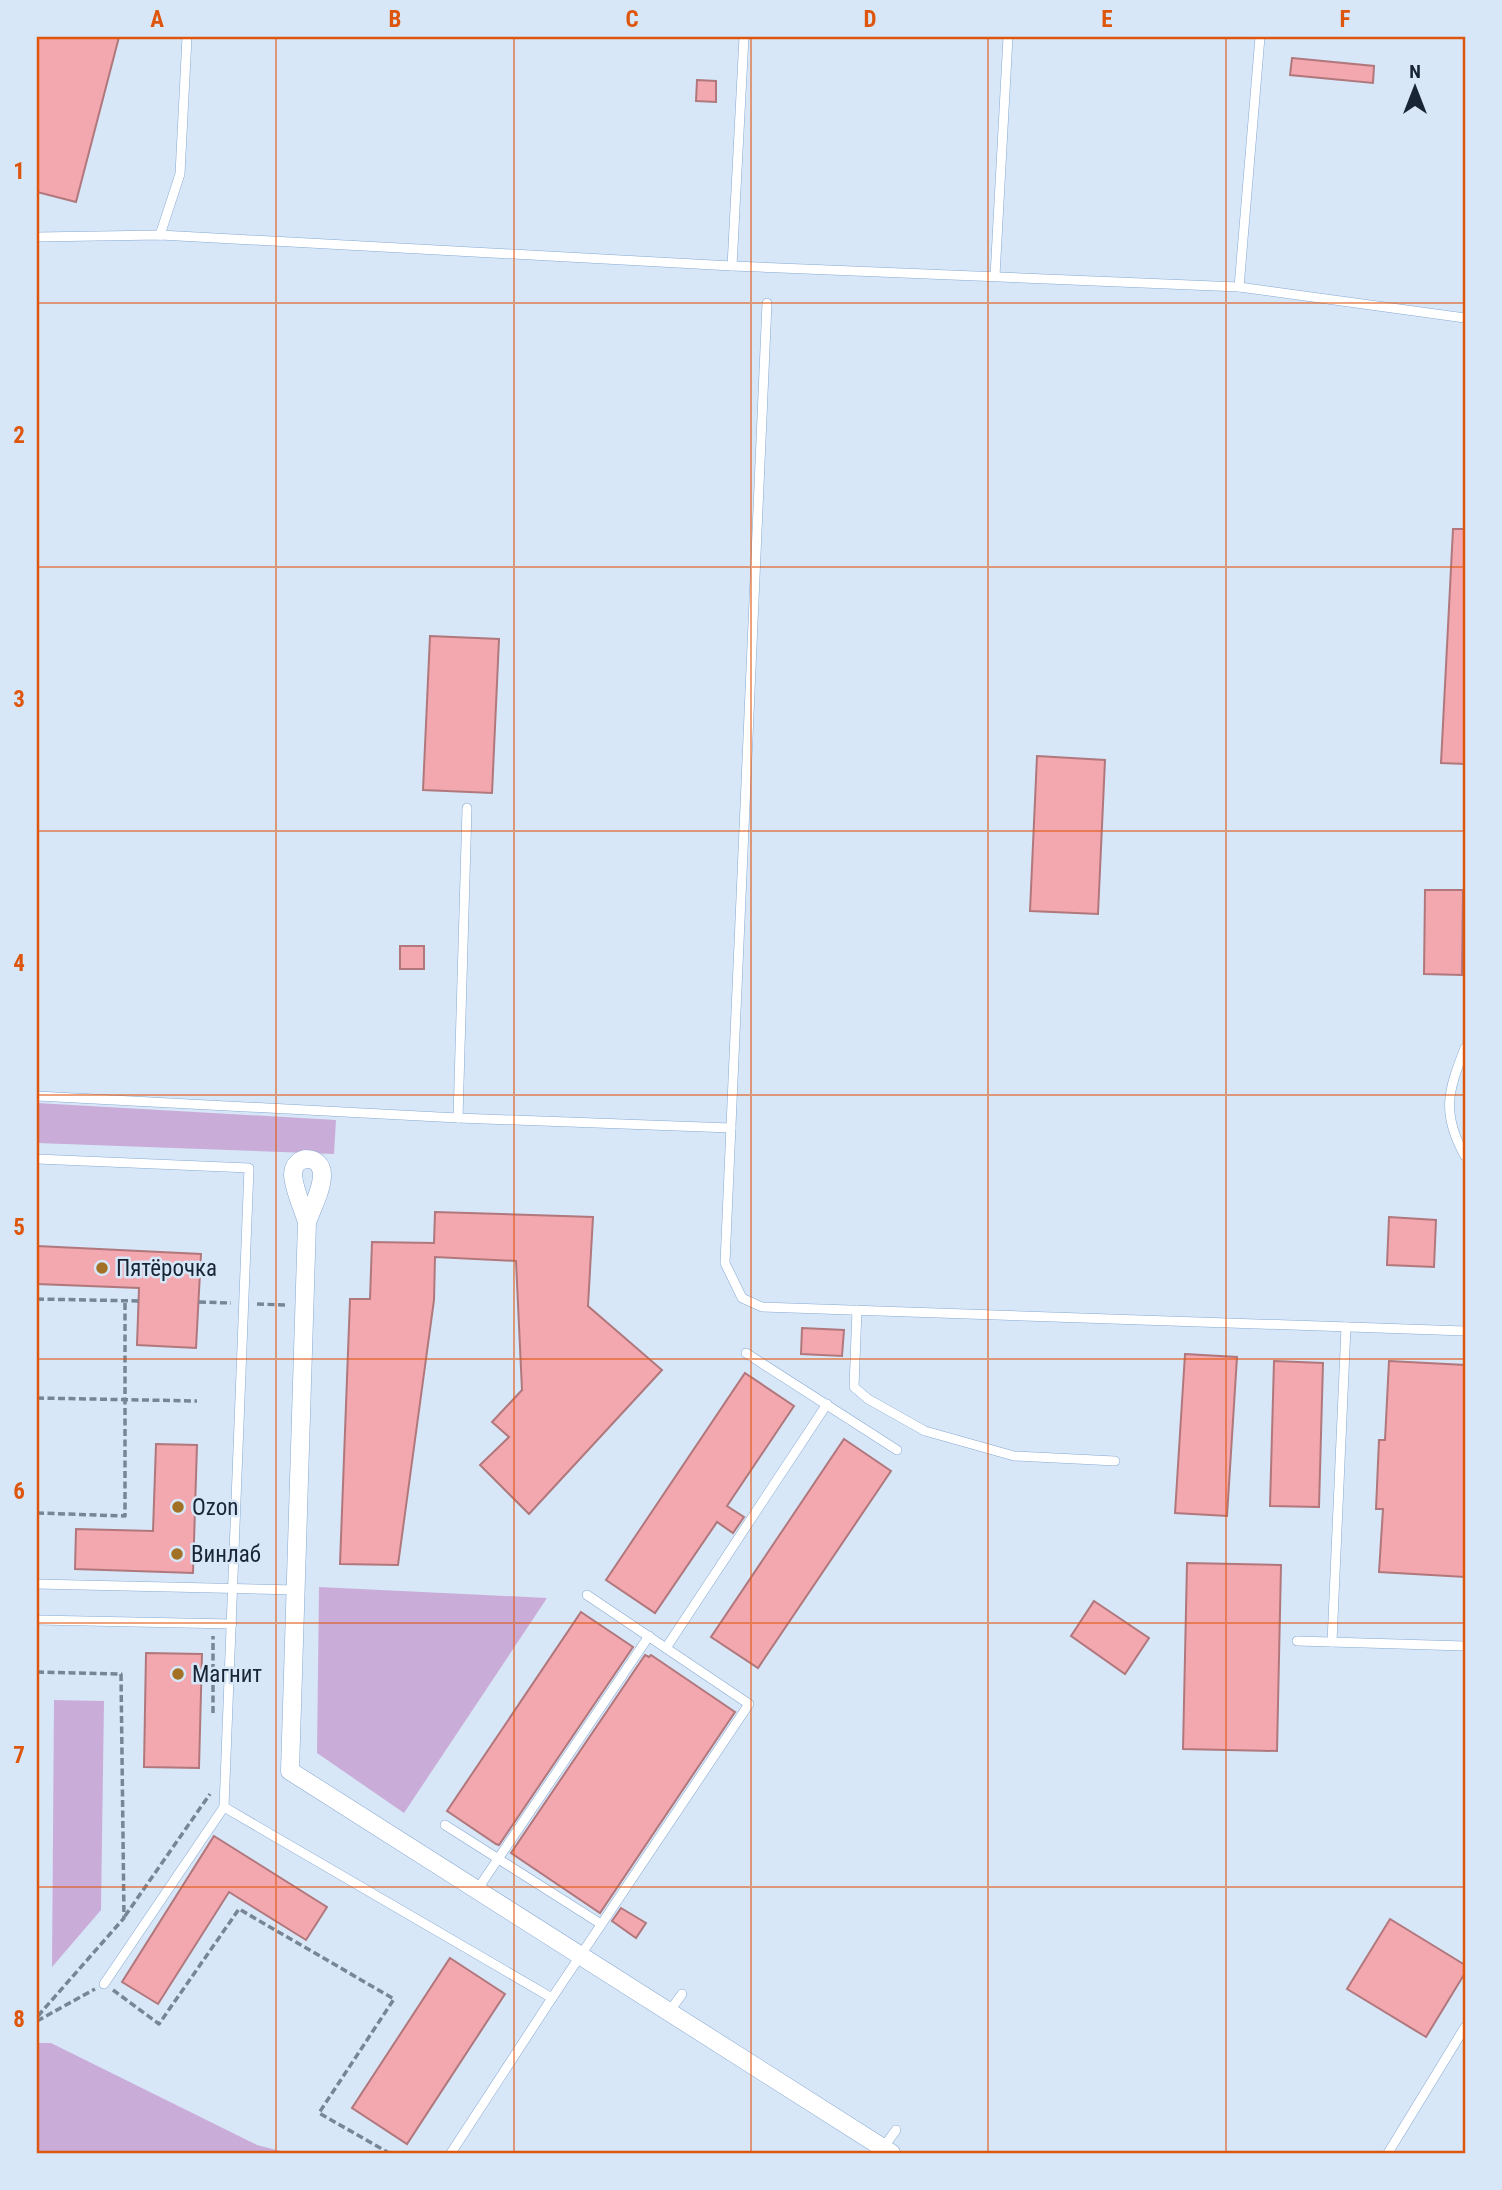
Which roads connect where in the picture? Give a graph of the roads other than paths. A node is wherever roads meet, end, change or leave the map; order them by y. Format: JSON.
{"nodes":[{"id":1,"x":187,"y":37,"type":"edge"},
{"id":2,"x":744,"y":37,"type":"edge"},
{"id":3,"x":1008,"y":37,"type":"edge"},
{"id":4,"x":1260,"y":37,"type":"edge"},
{"id":5,"x":160,"y":235,"type":"junction"},
{"id":6,"x":37,"y":237,"type":"edge"},
{"id":7,"x":732,"y":267,"type":"junction"},
{"id":8,"x":995,"y":276,"type":"junction"},
{"id":9,"x":1239,"y":287,"type":"junction"},
{"id":10,"x":767,"y":303,"type":"dead end"},
{"id":11,"x":1465,"y":318,"type":"edge"},
{"id":12,"x":467,"y":808,"type":"dead end"},
{"id":13,"x":1465,"y":1048,"type":"edge"},
{"id":14,"x":37,"y":1097,"type":"edge"},
{"id":15,"x":458,"y":1118,"type":"junction"},
{"id":16,"x":731,"y":1128,"type":"junction"},
{"id":17,"x":1465,"y":1156,"type":"edge"},
{"id":18,"x":37,"y":1159,"type":"edge"},
{"id":19,"x":307,"y":1222,"type":"dead end"},
{"id":20,"x":857,"y":1310,"type":"junction"},
{"id":21,"x":1346,"y":1327,"type":"junction"},
{"id":22,"x":1465,"y":1331,"type":"edge"},
{"id":23,"x":746,"y":1353,"type":"dead end"},
{"id":24,"x":827,"y":1404,"type":"junction"},
{"id":25,"x":897,"y":1450,"type":"dead end"},
{"id":26,"x":1115,"y":1461,"type":"dead end"},
{"id":27,"x":37,"y":1584,"type":"edge"},
{"id":28,"x":232,"y":1589,"type":"junction"},
{"id":29,"x":296,"y":1590,"type":"junction"},
{"id":30,"x":587,"y":1595,"type":"dead end"},
{"id":31,"x":37,"y":1620,"type":"edge"},
{"id":32,"x":232,"y":1624,"type":"junction"},
{"id":33,"x":649,"y":1636,"type":"junction"},
{"id":34,"x":1297,"y":1641,"type":"dead end"},
{"id":35,"x":1332,"y":1642,"type":"junction"},
{"id":36,"x":1465,"y":1646,"type":"edge"},
{"id":37,"x":666,"y":1648,"type":"junction"},
{"id":38,"x":224,"y":1807,"type":"junction"},
{"id":39,"x":445,"y":1825,"type":"dead end"},
{"id":40,"x":498,"y":1859,"type":"junction"},
{"id":41,"x":477,"y":1890,"type":"junction"},
{"id":42,"x":601,"y":1924,"type":"junction"},
{"id":43,"x":580,"y":1955,"type":"junction"},
{"id":44,"x":104,"y":1984,"type":"road end"},
{"id":45,"x":682,"y":1994,"type":"dead end"},
{"id":46,"x":552,"y":1998,"type":"junction"},
{"id":47,"x":669,"y":2012,"type":"junction"},
{"id":48,"x":1465,"y":2027,"type":"edge"},
{"id":49,"x":896,"y":2130,"type":"dead end"},
{"id":50,"x":887,"y":2151,"type":"edge"},
{"id":51,"x":451,"y":2153,"type":"edge"},
{"id":52,"x":1388,"y":2153,"type":"edge"}],
"edges":[{"from":1,"to":5,"type":"lane"},
{"from":2,"to":7,"type":"lane"},
{"from":3,"to":8,"type":"lane"},
{"from":4,"to":9,"type":"lane"},
{"from":5,"to":6,"type":"lane"},
{"from":5,"to":7,"type":"lane"},
{"from":7,"to":8,"type":"lane"},
{"from":8,"to":9,"type":"lane"},
{"from":9,"to":11,"type":"lane"},
{"from":10,"to":16,"type":"lane"},
{"from":12,"to":15,"type":"lane"},
{"from":13,"to":17,"type":"lane"},
{"from":14,"to":15,"type":"lane"},
{"from":15,"to":16,"type":"lane"},
{"from":16,"to":20,"type":"lane"},
{"from":18,"to":28,"type":"lane"},
{"from":19,"to":29,"type":"street"},
{"from":20,"to":21,"type":"lane"},
{"from":20,"to":26,"type":"lane"},
{"from":21,"to":22,"type":"lane"},
{"from":21,"to":35,"type":"lane"},
{"from":23,"to":24,"type":"lane"},
{"from":24,"to":25,"type":"lane"},
{"from":24,"to":37,"type":"lane"},
{"from":27,"to":28,"type":"lane"},
{"from":28,"to":29,"type":"lane"},
{"from":28,"to":32,"type":"lane"},
{"from":29,"to":41,"type":"street"},
{"from":30,"to":33,"type":"lane"},
{"from":31,"to":32,"type":"lane"},
{"from":32,"to":38,"type":"lane"},
{"from":33,"to":37,"type":"lane"},
{"from":33,"to":40,"type":"lane"},
{"from":34,"to":35,"type":"lane"},
{"from":35,"to":36,"type":"lane"},
{"from":37,"to":42,"type":"lane"},
{"from":38,"to":44,"type":"lane"},
{"from":38,"to":46,"type":"lane"},
{"from":39,"to":40,"type":"lane"},
{"from":40,"to":41,"type":"lane"},
{"from":40,"to":42,"type":"lane"},
{"from":41,"to":43,"type":"street"},
{"from":42,"to":43,"type":"lane"},
{"from":43,"to":46,"type":"lane"},
{"from":43,"to":47,"type":"street"},
{"from":45,"to":47,"type":"lane"},
{"from":46,"to":51,"type":"lane"},
{"from":47,"to":50,"type":"street"},
{"from":48,"to":52,"type":"lane"},
{"from":49,"to":50,"type":"lane"}]}
